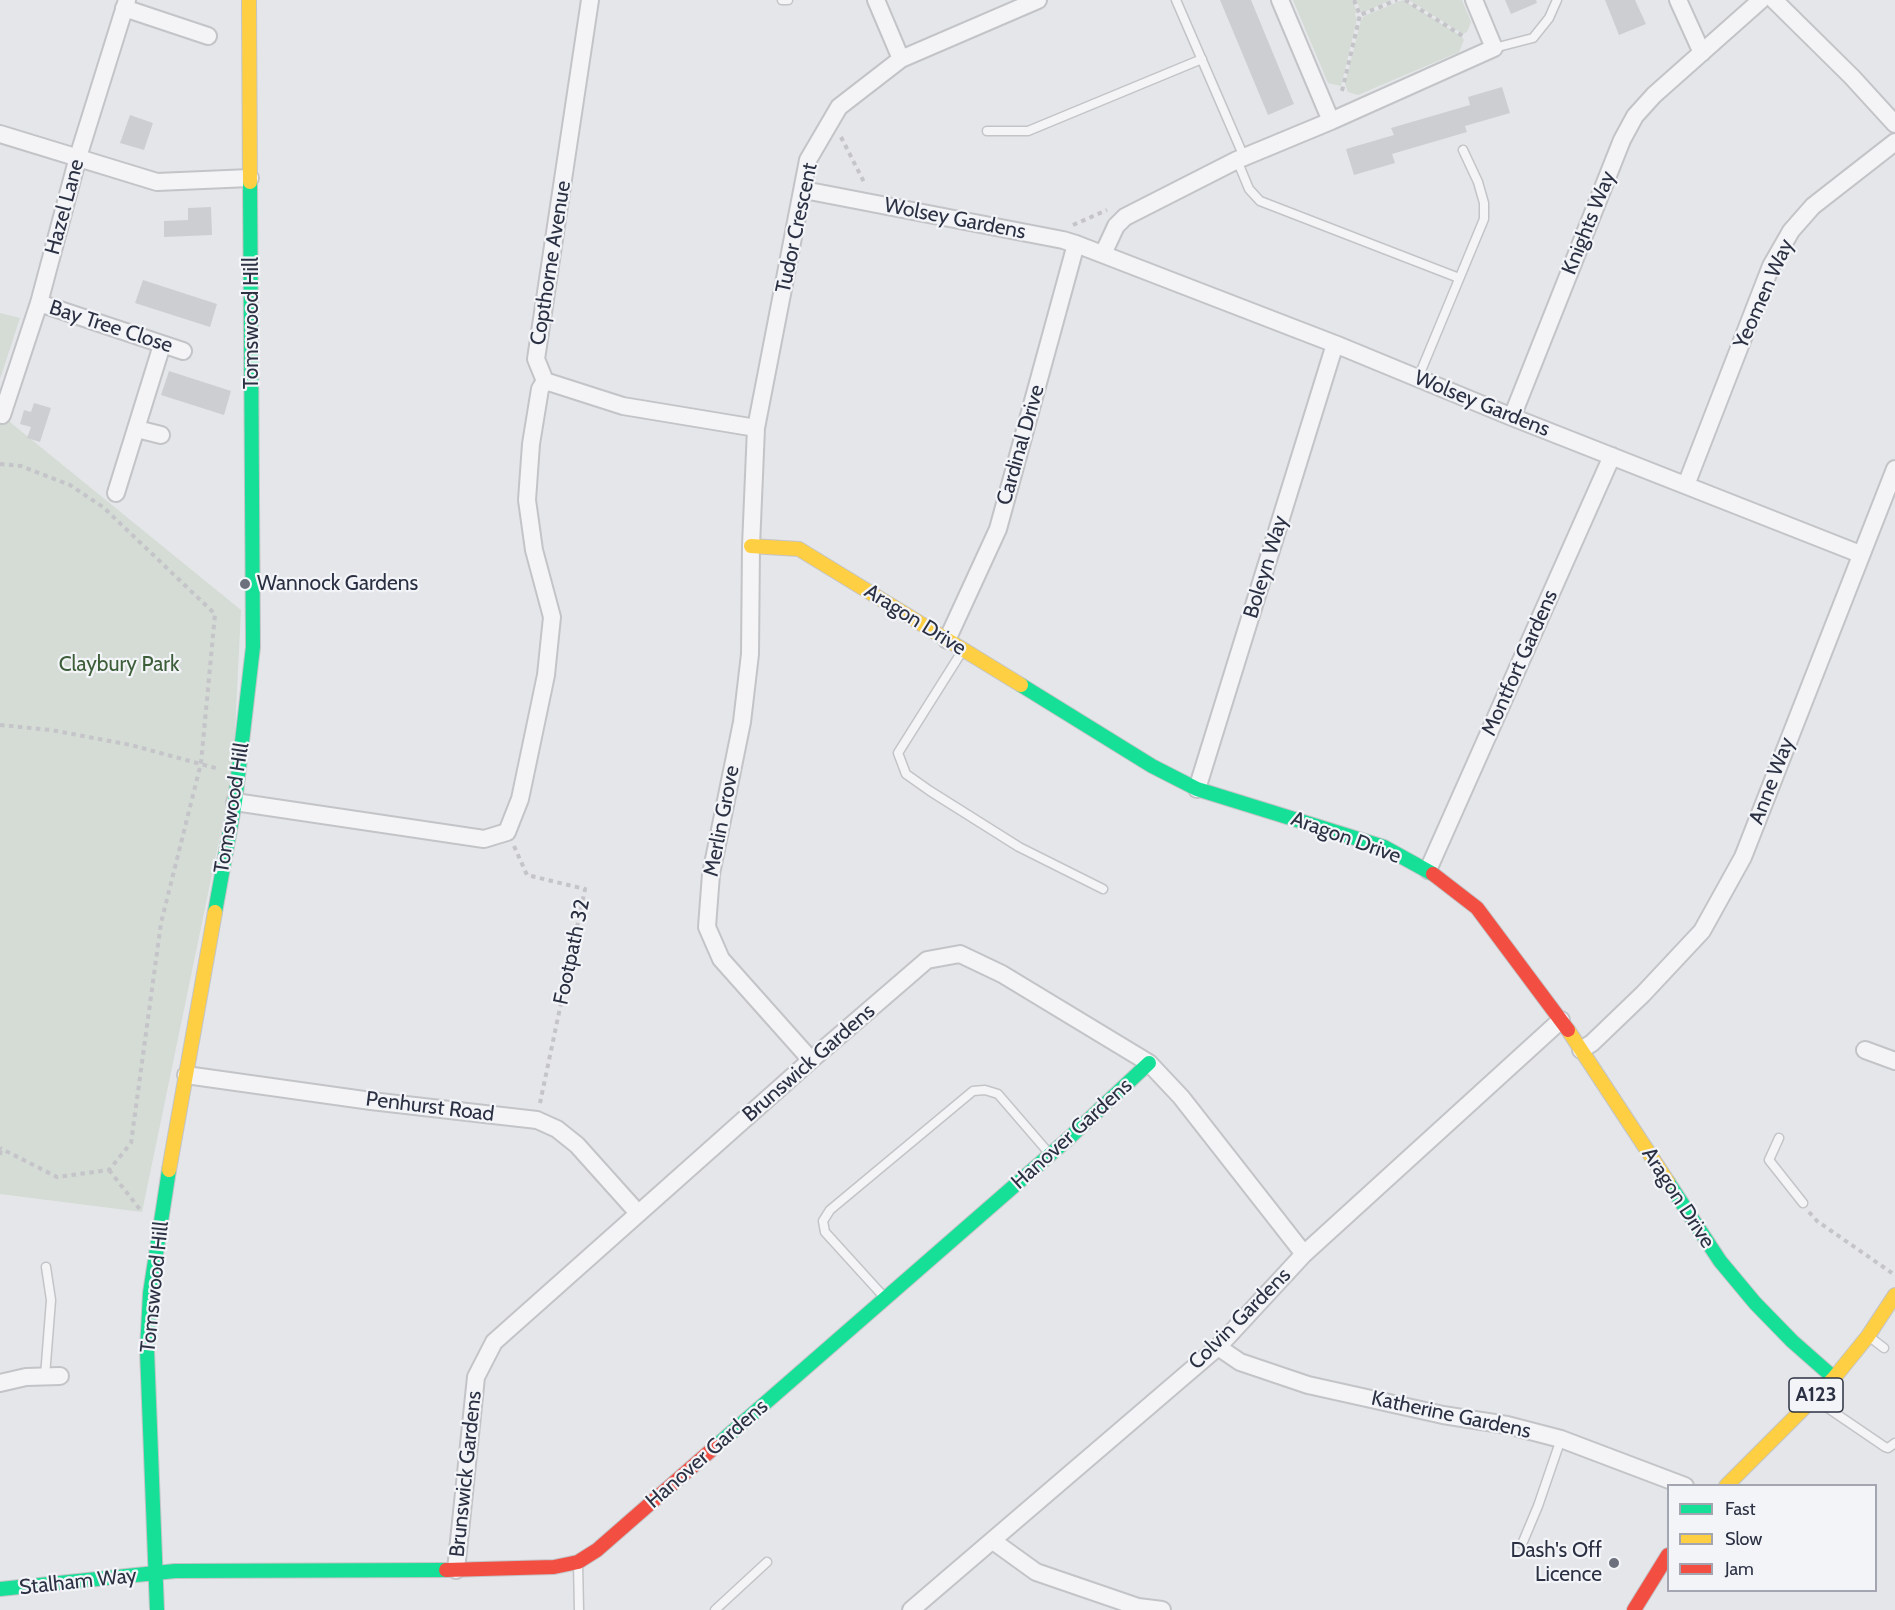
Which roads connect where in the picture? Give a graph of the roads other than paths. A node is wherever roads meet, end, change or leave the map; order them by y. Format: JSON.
{"nodes":[{"id":1,"x":249,"y":0,"type":"edge"},
{"id":2,"x":590,"y":0,"type":"edge"},
{"id":3,"x":782,"y":0,"type":"edge"},
{"id":4,"x":788,"y":0,"type":"edge"},
{"id":5,"x":876,"y":0,"type":"edge"},
{"id":6,"x":1038,"y":0,"type":"edge"},
{"id":7,"x":1176,"y":0,"type":"edge"},
{"id":8,"x":1280,"y":0,"type":"edge"},
{"id":9,"x":1474,"y":0,"type":"edge"},
{"id":10,"x":1557,"y":0,"type":"edge"},
{"id":11,"x":1678,"y":0,"type":"edge"},
{"id":12,"x":1761,"y":0,"type":"edge"},
{"id":13,"x":1774,"y":0,"type":"edge"},
{"id":14,"x":126,"y":4,"type":"edge"},
{"id":15,"x":208,"y":36,"type":"dead end"},
{"id":16,"x":1494,"y":48,"type":"junction"},
{"id":17,"x":1702,"y":53,"type":"junction"},
{"id":18,"x":901,"y":58,"type":"junction"},
{"id":19,"x":1202,"y":59,"type":"junction"},
{"id":20,"x":1331,"y":121,"type":"junction"},
{"id":21,"x":1895,"y":124,"type":"edge"},
{"id":22,"x":987,"y":131,"type":"dead end"},
{"id":23,"x":0,"y":134,"type":"edge"},
{"id":24,"x":1895,"y":142,"type":"edge"},
{"id":25,"x":1463,"y":150,"type":"dead end"},
{"id":26,"x":78,"y":157,"type":"junction"},
{"id":27,"x":1240,"y":158,"type":"junction"},
{"id":28,"x":250,"y":178,"type":"junction"},
{"id":29,"x":804,"y":190,"type":"junction"},
{"id":30,"x":1069,"y":242,"type":"junction"},
{"id":31,"x":1103,"y":254,"type":"junction"},
{"id":32,"x":1459,"y":278,"type":"junction"},
{"id":33,"x":39,"y":303,"type":"junction"},
{"id":34,"x":1335,"y":344,"type":"junction"},
{"id":35,"x":162,"y":345,"type":"junction"},
{"id":36,"x":183,"y":351,"type":"dead end"},
{"id":37,"x":1418,"y":378,"type":"junction"},
{"id":38,"x":544,"y":381,"type":"junction"},
{"id":39,"x":2,"y":414,"type":"dead end"},
{"id":40,"x":1512,"y":417,"type":"junction"},
{"id":41,"x":756,"y":428,"type":"junction"},
{"id":42,"x":137,"y":429,"type":"junction"},
{"id":43,"x":161,"y":435,"type":"dead end"},
{"id":44,"x":1612,"y":456,"type":"junction"},
{"id":45,"x":1895,"y":468,"type":"edge"},
{"id":46,"x":1686,"y":485,"type":"junction"},
{"id":47,"x":116,"y":493,"type":"dead end"},
{"id":48,"x":751,"y":546,"type":"junction"},
{"id":49,"x":1860,"y":554,"type":"junction"},
{"id":50,"x":947,"y":640,"type":"junction"},
{"id":51,"x":963,"y":650,"type":"junction"},
{"id":52,"x":1197,"y":789,"type":"junction"},
{"id":53,"x":235,"y":802,"type":"junction"},
{"id":54,"x":1428,"y":870,"type":"junction"},
{"id":55,"x":1103,"y":889,"type":"dead end"},
{"id":56,"x":1561,"y":1020,"type":"junction"},
{"id":57,"x":1581,"y":1050,"type":"junction"},
{"id":58,"x":1865,"y":1050,"type":"dead end"},
{"id":59,"x":811,"y":1060,"type":"junction"},
{"id":60,"x":1895,"y":1061,"type":"edge"},
{"id":61,"x":1149,"y":1063,"type":"junction"},
{"id":62,"x":186,"y":1075,"type":"junction"},
{"id":63,"x":1779,"y":1138,"type":"dead end"},
{"id":64,"x":1050,"y":1154,"type":"junction"},
{"id":65,"x":1802,"y":1204,"type":"road end"},
{"id":66,"x":638,"y":1213,"type":"junction"},
{"id":67,"x":1304,"y":1254,"type":"junction"},
{"id":68,"x":46,"y":1267,"type":"dead end"},
{"id":69,"x":1895,"y":1295,"type":"edge"},
{"id":70,"x":885,"y":1298,"type":"junction"},
{"id":71,"x":1868,"y":1336,"type":"junction"},
{"id":72,"x":1218,"y":1347,"type":"junction"},
{"id":73,"x":1884,"y":1348,"type":"dead end"},
{"id":74,"x":52,"y":1376,"type":"joint"},
{"id":75,"x":1834,"y":1378,"type":"junction"},
{"id":76,"x":0,"y":1383,"type":"edge"},
{"id":77,"x":1813,"y":1398,"type":"junction"},
{"id":78,"x":1561,"y":1439,"type":"junction"},
{"id":79,"x":1895,"y":1443,"type":"edge"},
{"id":80,"x":1885,"y":1447,"type":"junction"},
{"id":81,"x":1895,"y":1456,"type":"edge"},
{"id":82,"x":1682,"y":1484,"type":"edge"},
{"id":83,"x":1727,"y":1484,"type":"edge"},
{"id":84,"x":993,"y":1541,"type":"junction"},
{"id":85,"x":1522,"y":1544,"type":"dead end"},
{"id":86,"x":1667,"y":1557,"type":"edge"},
{"id":87,"x":578,"y":1562,"type":"junction"},
{"id":88,"x":766,"y":1562,"type":"dead end"},
{"id":89,"x":456,"y":1570,"type":"junction"},
{"id":90,"x":156,"y":1574,"type":"junction"},
{"id":91,"x":0,"y":1589,"type":"edge"},
{"id":92,"x":157,"y":1610,"type":"edge"},
{"id":93,"x":579,"y":1610,"type":"edge"},
{"id":94,"x":715,"y":1610,"type":"edge"},
{"id":95,"x":911,"y":1610,"type":"edge"},
{"id":96,"x":1162,"y":1610,"type":"edge"},
{"id":97,"x":1634,"y":1610,"type":"edge"}],
"edges":[{"from":1,"to":28,"type":"street","name":"Tomswood Hill"},
{"from":2,"to":38,"type":"street","name":"Copthorne Avenue"},
{"from":3,"to":4,"type":"lane"},
{"from":5,"to":18,"type":"street"},
{"from":6,"to":18,"type":"street","name":"Tudor Crescent"},
{"from":7,"to":19,"type":"lane"},
{"from":8,"to":20,"type":"street"},
{"from":9,"to":16,"type":"street"},
{"from":10,"to":16,"type":"lane"},
{"from":11,"to":17,"type":"street"},
{"from":12,"to":17,"type":"street","name":"Knights Way"},
{"from":13,"to":21,"type":"street"},
{"from":14,"to":15,"type":"street"},
{"from":14,"to":26,"type":"street","name":"Hazel Lane"},
{"from":16,"to":20,"type":"street"},
{"from":17,"to":40,"type":"street","name":"Knights Way"},
{"from":18,"to":29,"type":"street","name":"Tudor Crescent"},
{"from":19,"to":22,"type":"lane"},
{"from":19,"to":27,"type":"lane"},
{"from":20,"to":27,"type":"street"},
{"from":23,"to":26,"type":"street"},
{"from":24,"to":46,"type":"street","name":"Yeomen Way"},
{"from":25,"to":32,"type":"lane"},
{"from":26,"to":28,"type":"street"},
{"from":26,"to":33,"type":"street","name":"Hazel Lane"},
{"from":27,"to":31,"type":"street"},
{"from":27,"to":32,"type":"lane"},
{"from":28,"to":53,"type":"street","name":"Tomswood Hill"},
{"from":29,"to":30,"type":"street","name":"Wolsey Gardens"},
{"from":29,"to":41,"type":"street","name":"Tudor Crescent"},
{"from":30,"to":31,"type":"street","name":"Wolsey Gardens"},
{"from":30,"to":50,"type":"street","name":"Cardinal Drive"},
{"from":31,"to":34,"type":"street","name":"Wolsey Gardens"},
{"from":32,"to":37,"type":"lane"},
{"from":33,"to":35,"type":"street","name":"Bay Tree Close"},
{"from":33,"to":39,"type":"street","name":"Hazel Lane"},
{"from":34,"to":37,"type":"street","name":"Wolsey Gardens"},
{"from":34,"to":52,"type":"street","name":"Boleyn Way"},
{"from":35,"to":36,"type":"street","name":"Bay Tree Close"},
{"from":35,"to":42,"type":"street"},
{"from":37,"to":40,"type":"street","name":"Wolsey Gardens"},
{"from":38,"to":41,"type":"street"},
{"from":38,"to":53,"type":"street"},
{"from":40,"to":44,"type":"street","name":"Wolsey Gardens"},
{"from":41,"to":48,"type":"street","name":"Tudor Crescent"},
{"from":42,"to":43,"type":"street"},
{"from":42,"to":47,"type":"street"},
{"from":44,"to":46,"type":"street","name":"Wolsey Gardens"},
{"from":44,"to":54,"type":"street","name":"Montfort Gardens"},
{"from":45,"to":49,"type":"street","name":"Anne Way"},
{"from":46,"to":49,"type":"street","name":"Wolsey Gardens"},
{"from":48,"to":50,"type":"street","name":"Aragon Drive"},
{"from":48,"to":59,"type":"street","name":"Merlin Grove"},
{"from":49,"to":57,"type":"street","name":"Anne Way"},
{"from":50,"to":51,"type":"street","name":"Aragon Drive"},
{"from":51,"to":52,"type":"street","name":"Aragon Drive"},
{"from":51,"to":55,"type":"lane"},
{"from":52,"to":54,"type":"street","name":"Aragon Drive"},
{"from":53,"to":62,"type":"street","name":"Tomswood Hill"},
{"from":54,"to":56,"type":"street","name":"Aragon Drive"},
{"from":56,"to":57,"type":"street","name":"Aragon Drive"},
{"from":56,"to":67,"type":"street","name":"Colvin Gardens"},
{"from":57,"to":75,"type":"street","name":"Aragon Drive"},
{"from":58,"to":60,"type":"street"},
{"from":59,"to":61,"type":"street","name":"Brunswick Gardens"},
{"from":59,"to":66,"type":"street","name":"Brunswick Gardens"},
{"from":61,"to":64,"type":"street","name":"Hanover Gardens"},
{"from":61,"to":67,"type":"street","name":"Brunswick Gardens"},
{"from":62,"to":66,"type":"street","name":"Penhurst Road"},
{"from":62,"to":90,"type":"street","name":"Tomswood Hill"},
{"from":63,"to":65,"type":"lane"},
{"from":64,"to":70,"type":"street","name":"Hanover Gardens"},
{"from":64,"to":70,"type":"lane"},
{"from":66,"to":89,"type":"street","name":"Brunswick Gardens"},
{"from":67,"to":72,"type":"street","name":"Colvin Gardens"},
{"from":68,"to":74,"type":"lane"},
{"from":69,"to":71,"type":"street","number":"A123"},
{"from":70,"to":87,"type":"street","name":"Hanover Gardens"},
{"from":71,"to":73,"type":"lane"},
{"from":71,"to":75,"type":"street","number":"A123"},
{"from":72,"to":78,"type":"street","name":"Katherine Gardens"},
{"from":72,"to":84,"type":"street","name":"Colvin Gardens"},
{"from":74,"to":76,"type":"street"},
{"from":75,"to":77,"type":"street","number":"A123"},
{"from":77,"to":80,"type":"lane"},
{"from":77,"to":83,"type":"street","number":"A123"},
{"from":78,"to":82,"type":"street","name":"Katherine Gardens"},
{"from":78,"to":85,"type":"lane"},
{"from":79,"to":80,"type":"lane"},
{"from":80,"to":81,"type":"lane"},
{"from":84,"to":95,"type":"street","name":"Colvin Gardens"},
{"from":84,"to":96,"type":"street"},
{"from":86,"to":97,"type":"street"},
{"from":87,"to":89,"type":"street","name":"Hanover Gardens"},
{"from":87,"to":93,"type":"lane"},
{"from":88,"to":94,"type":"lane"},
{"from":89,"to":90,"type":"street","name":"Hanover Gardens"},
{"from":90,"to":91,"type":"street","name":"Stalham Way"},
{"from":90,"to":92,"type":"street","name":"Tomswood Hill"}]}
